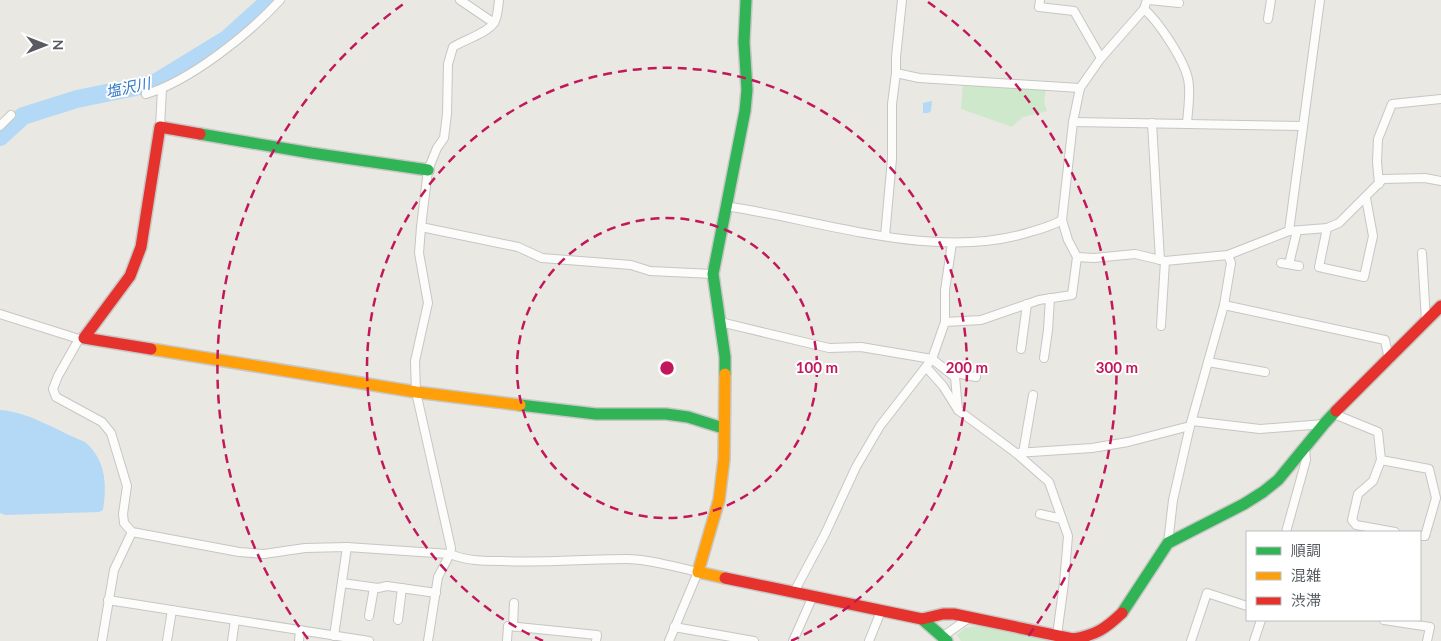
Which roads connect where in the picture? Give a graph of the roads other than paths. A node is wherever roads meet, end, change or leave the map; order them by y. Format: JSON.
{"nodes":[{"id":1,"x":280,"y":0,"type":"edge"},
{"id":2,"x":460,"y":0,"type":"edge"},
{"id":3,"x":499,"y":0,"type":"edge"},
{"id":4,"x":746,"y":0,"type":"edge"},
{"id":5,"x":902,"y":0,"type":"edge"},
{"id":6,"x":1040,"y":0,"type":"edge"},
{"id":7,"x":1148,"y":0,"type":"edge"},
{"id":8,"x":1271,"y":0,"type":"edge"},
{"id":9,"x":1320,"y":0,"type":"edge"},
{"id":10,"x":1179,"y":3,"type":"dead end"},
{"id":11,"x":1144,"y":9,"type":"junction"},
{"id":12,"x":1268,"y":19,"type":"dead end"},
{"id":13,"x":494,"y":23,"type":"junction"},
{"id":14,"x":1101,"y":58,"type":"junction"},
{"id":15,"x":896,"y":73,"type":"junction"},
{"id":16,"x":1080,"y":88,"type":"junction"},
{"id":17,"x":162,"y":89,"type":"junction"},
{"id":18,"x":146,"y":94,"type":"dead end"},
{"id":19,"x":1441,"y":99,"type":"edge"},
{"id":20,"x":11,"y":115,"type":"dead end"},
{"id":21,"x":1073,"y":122,"type":"junction"},
{"id":22,"x":1187,"y":122,"type":"junction"},
{"id":23,"x":1152,"y":123,"type":"junction"},
{"id":24,"x":0,"y":126,"type":"edge"},
{"id":25,"x":1303,"y":126,"type":"junction"},
{"id":26,"x":160,"y":127,"type":"junction"},
{"id":27,"x":428,"y":170,"type":"junction"},
{"id":28,"x":1441,"y":181,"type":"edge"},
{"id":29,"x":1379,"y":184,"type":"junction"},
{"id":30,"x":1366,"y":198,"type":"junction"},
{"id":31,"x":725,"y":206,"type":"junction"},
{"id":32,"x":1062,"y":220,"type":"junction"},
{"id":33,"x":421,"y":227,"type":"junction"},
{"id":34,"x":1327,"y":228,"type":"junction"},
{"id":35,"x":1293,"y":231,"type":"junction"},
{"id":36,"x":885,"y":236,"type":"junction"},
{"id":37,"x":952,"y":243,"type":"junction"},
{"id":38,"x":1422,"y":252,"type":"dead end"},
{"id":39,"x":1228,"y":255,"type":"junction"},
{"id":40,"x":1077,"y":257,"type":"junction"},
{"id":41,"x":1163,"y":261,"type":"junction"},
{"id":42,"x":1431,"y":261,"type":"dead end"},
{"id":43,"x":1422,"y":262,"type":"junction"},
{"id":44,"x":1281,"y":263,"type":"dead end"},
{"id":45,"x":1289,"y":264,"type":"junction"},
{"id":46,"x":1299,"y":266,"type":"dead end"},
{"id":47,"x":713,"y":274,"type":"junction"},
{"id":48,"x":1050,"y":298,"type":"junction"},
{"id":49,"x":1027,"y":304,"type":"junction"},
{"id":50,"x":1224,"y":305,"type":"junction"},
{"id":51,"x":1441,"y":306,"type":"edge"},
{"id":52,"x":0,"y":314,"type":"edge"},
{"id":53,"x":1162,"y":316,"type":"junction"},
{"id":54,"x":1172,"y":316,"type":"dead end"},
{"id":55,"x":1426,"y":321,"type":"junction"},
{"id":56,"x":720,"y":322,"type":"junction"},
{"id":57,"x":945,"y":322,"type":"junction"},
{"id":58,"x":1161,"y":326,"type":"dead end"},
{"id":59,"x":1021,"y":349,"type":"dead end"},
{"id":60,"x":1044,"y":358,"type":"dead end"},
{"id":61,"x":932,"y":359,"type":"junction"},
{"id":62,"x":1389,"y":360,"type":"junction"},
{"id":63,"x":1208,"y":362,"type":"junction"},
{"id":64,"x":926,"y":367,"type":"junction"},
{"id":65,"x":951,"y":372,"type":"junction"},
{"id":66,"x":1265,"y":372,"type":"dead end"},
{"id":67,"x":976,"y":377,"type":"dead end"},
{"id":68,"x":416,"y":392,"type":"junction"},
{"id":69,"x":1033,"y":395,"type":"dead end"},
{"id":70,"x":958,"y":410,"type":"junction"},
{"id":71,"x":1334,"y":414,"type":"junction"},
{"id":72,"x":1191,"y":424,"type":"junction"},
{"id":73,"x":1324,"y":424,"type":"junction"},
{"id":74,"x":723,"y":428,"type":"junction"},
{"id":75,"x":1305,"y":449,"type":"junction"},
{"id":76,"x":1019,"y":453,"type":"junction"},
{"id":77,"x":1381,"y":460,"type":"junction"},
{"id":78,"x":1438,"y":498,"type":"edge"},
{"id":79,"x":1040,"y":514,"type":"dead end"},
{"id":80,"x":1062,"y":519,"type":"junction"},
{"id":81,"x":1286,"y":531,"type":"edge"},
{"id":82,"x":1389,"y":531,"type":"edge"},
{"id":83,"x":132,"y":532,"type":"junction"},
{"id":84,"x":1421,"y":536,"type":"edge"},
{"id":85,"x":1168,"y":543,"type":"junction"},
{"id":86,"x":347,"y":547,"type":"junction"},
{"id":87,"x":450,"y":554,"type":"junction"},
{"id":88,"x":698,"y":572,"type":"junction"},
{"id":89,"x":342,"y":583,"type":"junction"},
{"id":90,"x":374,"y":588,"type":"junction"},
{"id":91,"x":402,"y":588,"type":"junction"},
{"id":92,"x":794,"y":592,"type":"junction"},
{"id":93,"x":436,"y":593,"type":"junction"},
{"id":94,"x":813,"y":596,"type":"junction"},
{"id":95,"x":108,"y":600,"type":"junction"},
{"id":96,"x":514,"y":603,"type":"dead end"},
{"id":97,"x":1246,"y":606,"type":"edge"},
{"id":98,"x":172,"y":610,"type":"junction"},
{"id":99,"x":882,"y":611,"type":"junction"},
{"id":100,"x":369,"y":616,"type":"dead end"},
{"id":101,"x":970,"y":618,"type":"junction"},
{"id":102,"x":922,"y":619,"type":"junction"},
{"id":103,"x":235,"y":620,"type":"junction"},
{"id":104,"x":398,"y":620,"type":"dead end"},
{"id":105,"x":1261,"y":621,"type":"edge"},
{"id":106,"x":1391,"y":621,"type":"edge"},
{"id":107,"x":513,"y":626,"type":"junction"},
{"id":108,"x":674,"y":627,"type":"junction"},
{"id":109,"x":300,"y":630,"type":"junction"},
{"id":110,"x":1057,"y":635,"type":"junction"},
{"id":111,"x":334,"y":636,"type":"junction"},
{"id":112,"x":945,"y":639,"type":"edge"},
{"id":113,"x":1092,"y":639,"type":"edge"},
{"id":114,"x":102,"y":641,"type":"edge"},
{"id":115,"x":167,"y":641,"type":"edge"},
{"id":116,"x":232,"y":641,"type":"edge"},
{"id":117,"x":299,"y":641,"type":"edge"},
{"id":118,"x":365,"y":641,"type":"edge"},
{"id":119,"x":428,"y":641,"type":"edge"},
{"id":120,"x":507,"y":641,"type":"edge"},
{"id":121,"x":596,"y":641,"type":"edge"},
{"id":122,"x":669,"y":641,"type":"edge"},
{"id":123,"x":754,"y":641,"type":"edge"},
{"id":124,"x":794,"y":641,"type":"edge"},
{"id":125,"x":869,"y":641,"type":"edge"},
{"id":126,"x":1191,"y":641,"type":"edge"},
{"id":127,"x":1254,"y":641,"type":"edge"},
{"id":128,"x":1428,"y":641,"type":"edge"}],
"edges":[{"from":1,"to":17,"type":"street"},
{"from":2,"to":13,"type":"street"},
{"from":3,"to":13,"type":"street"},
{"from":4,"to":31,"type":"street"},
{"from":5,"to":15,"type":"street"},
{"from":6,"to":14,"type":"street"},
{"from":7,"to":10,"type":"street"},
{"from":7,"to":11,"type":"street"},
{"from":8,"to":12,"type":"street"},
{"from":9,"to":25,"type":"street"},
{"from":11,"to":14,"type":"street"},
{"from":11,"to":22,"type":"street"},
{"from":13,"to":27,"type":"street"},
{"from":14,"to":16,"type":"street"},
{"from":15,"to":16,"type":"street"},
{"from":15,"to":36,"type":"street"},
{"from":16,"to":21,"type":"street"},
{"from":17,"to":18,"type":"street"},
{"from":17,"to":26,"type":"street"},
{"from":19,"to":29,"type":"street"},
{"from":20,"to":24,"type":"street"},
{"from":21,"to":23,"type":"street"},
{"from":21,"to":32,"type":"street"},
{"from":22,"to":23,"type":"street"},
{"from":22,"to":25,"type":"street"},
{"from":23,"to":41,"type":"street"},
{"from":25,"to":35,"type":"street"},
{"from":26,"to":27,"type":"street"},
{"from":26,"to":68,"type":"street"},
{"from":27,"to":33,"type":"street"},
{"from":28,"to":29,"type":"street"},
{"from":29,"to":30,"type":"street"},
{"from":30,"to":34,"type":"street"},
{"from":30,"to":34,"type":"street"},
{"from":31,"to":36,"type":"street"},
{"from":31,"to":47,"type":"street"},
{"from":32,"to":37,"type":"street"},
{"from":32,"to":40,"type":"street"},
{"from":33,"to":47,"type":"street"},
{"from":33,"to":68,"type":"street"},
{"from":34,"to":35,"type":"street"},
{"from":35,"to":39,"type":"street"},
{"from":35,"to":45,"type":"street"},
{"from":36,"to":37,"type":"street"},
{"from":37,"to":57,"type":"street"},
{"from":38,"to":43,"type":"street"},
{"from":39,"to":41,"type":"street"},
{"from":39,"to":50,"type":"street"},
{"from":40,"to":41,"type":"street"},
{"from":40,"to":48,"type":"street"},
{"from":41,"to":53,"type":"street"},
{"from":42,"to":43,"type":"street"},
{"from":43,"to":55,"type":"street"},
{"from":44,"to":45,"type":"street"},
{"from":45,"to":46,"type":"street"},
{"from":47,"to":56,"type":"street"},
{"from":48,"to":49,"type":"street"},
{"from":48,"to":60,"type":"street"},
{"from":49,"to":57,"type":"street"},
{"from":49,"to":59,"type":"street"},
{"from":50,"to":62,"type":"street"},
{"from":50,"to":63,"type":"street"},
{"from":51,"to":55,"type":"street"},
{"from":52,"to":83,"type":"street"},
{"from":53,"to":54,"type":"street"},
{"from":53,"to":58,"type":"street"},
{"from":55,"to":62,"type":"street"},
{"from":56,"to":61,"type":"street"},
{"from":56,"to":74,"type":"street"},
{"from":57,"to":61,"type":"street"},
{"from":61,"to":64,"type":"street"},
{"from":61,"to":65,"type":"street"},
{"from":62,"to":71,"type":"street"},
{"from":63,"to":66,"type":"street"},
{"from":63,"to":72,"type":"street"},
{"from":64,"to":70,"type":"street"},
{"from":64,"to":92,"type":"street"},
{"from":65,"to":67,"type":"street"},
{"from":65,"to":70,"type":"street"},
{"from":68,"to":74,"type":"street"},
{"from":68,"to":87,"type":"street"},
{"from":69,"to":76,"type":"street"},
{"from":70,"to":76,"type":"street"},
{"from":71,"to":73,"type":"street"},
{"from":71,"to":77,"type":"street"},
{"from":72,"to":73,"type":"street"},
{"from":72,"to":76,"type":"street"},
{"from":72,"to":85,"type":"street"},
{"from":73,"to":75,"type":"street"},
{"from":74,"to":88,"type":"street"},
{"from":75,"to":81,"type":"street"},
{"from":75,"to":85,"type":"street"},
{"from":76,"to":80,"type":"street"},
{"from":77,"to":78,"type":"street"},
{"from":77,"to":82,"type":"street"},
{"from":78,"to":84,"type":"street"},
{"from":79,"to":80,"type":"street"},
{"from":80,"to":110,"type":"street"},
{"from":83,"to":86,"type":"street"},
{"from":83,"to":95,"type":"street"},
{"from":85,"to":113,"type":"street"},
{"from":86,"to":87,"type":"street"},
{"from":86,"to":89,"type":"street"},
{"from":87,"to":88,"type":"street"},
{"from":87,"to":93,"type":"street"},
{"from":88,"to":92,"type":"street"},
{"from":88,"to":108,"type":"street"},
{"from":89,"to":90,"type":"street"},
{"from":89,"to":111,"type":"street"},
{"from":90,"to":91,"type":"street"},
{"from":90,"to":100,"type":"street"},
{"from":91,"to":93,"type":"street"},
{"from":91,"to":104,"type":"street"},
{"from":92,"to":94,"type":"street"},
{"from":93,"to":119,"type":"street"},
{"from":94,"to":99,"type":"street"},
{"from":94,"to":124,"type":"street"},
{"from":95,"to":98,"type":"street"},
{"from":95,"to":114,"type":"street"},
{"from":96,"to":107,"type":"street"},
{"from":97,"to":126,"type":"street"},
{"from":98,"to":103,"type":"street"},
{"from":98,"to":115,"type":"street"},
{"from":99,"to":102,"type":"street"},
{"from":99,"to":125,"type":"street"},
{"from":101,"to":102,"type":"street"},
{"from":101,"to":110,"type":"street"},
{"from":101,"to":112,"type":"street"},
{"from":102,"to":112,"type":"street"},
{"from":103,"to":109,"type":"street"},
{"from":103,"to":116,"type":"street"},
{"from":105,"to":127,"type":"street"},
{"from":106,"to":128,"type":"street"},
{"from":107,"to":120,"type":"street"},
{"from":107,"to":121,"type":"street"},
{"from":108,"to":122,"type":"street"},
{"from":108,"to":123,"type":"street"},
{"from":109,"to":111,"type":"street"},
{"from":109,"to":117,"type":"street"},
{"from":110,"to":113,"type":"street"},
{"from":111,"to":118,"type":"street"}]}
